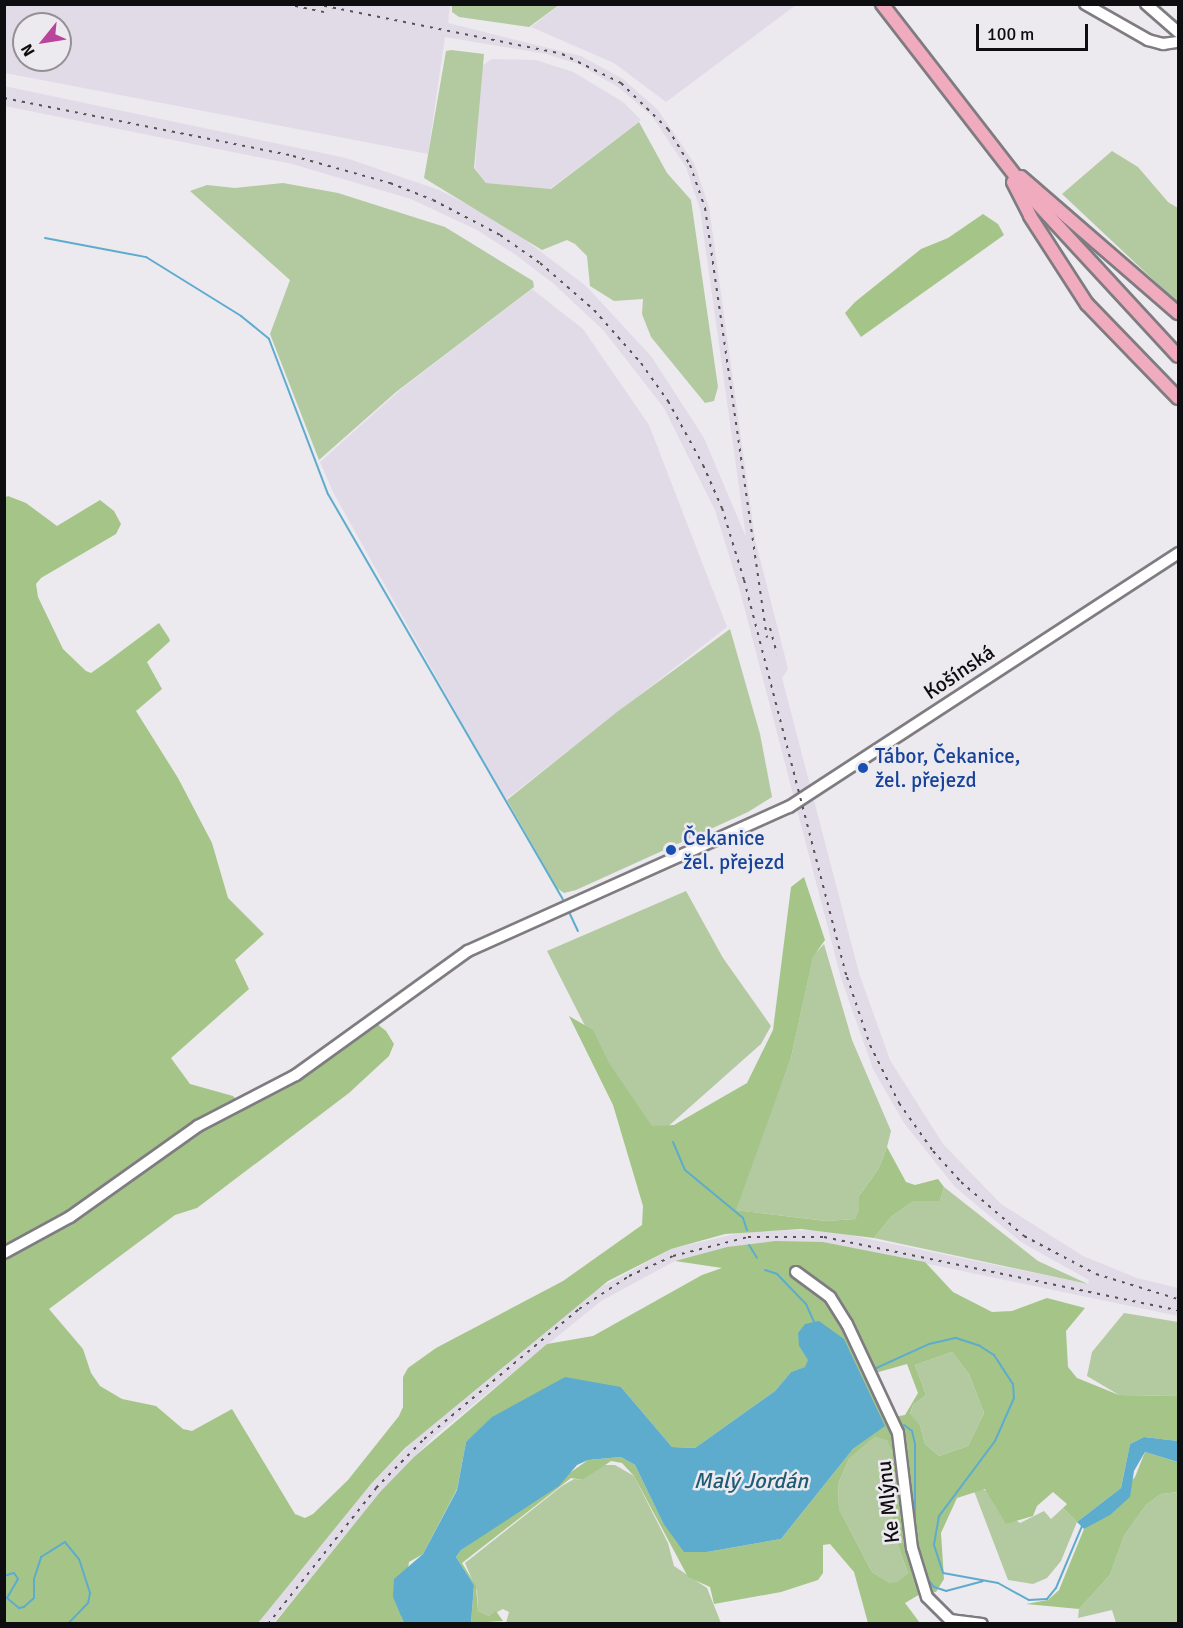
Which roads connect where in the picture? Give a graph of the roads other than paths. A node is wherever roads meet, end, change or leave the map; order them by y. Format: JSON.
{"nodes":[{"id":1,"x":882,"y":4,"type":"edge"},
{"id":2,"x":1085,"y":4,"type":"edge"},
{"id":3,"x":1146,"y":4,"type":"edge"},
{"id":4,"x":1179,"y":32,"type":"edge"},
{"id":5,"x":1179,"y":42,"type":"edge"},
{"id":6,"x":1004,"y":164,"type":"junction"},
{"id":7,"x":1179,"y":314,"type":"edge"},
{"id":8,"x":1179,"y":356,"type":"edge"},
{"id":9,"x":1179,"y":398,"type":"edge"},
{"id":10,"x":1179,"y":553,"type":"edge"},
{"id":11,"x":4,"y":1253,"type":"edge"},
{"id":12,"x":796,"y":1272,"type":"dead end"},
{"id":13,"x":982,"y":1623,"type":"edge"}],
"edges":[{"from":1,"to":6,"type":"main road"},
{"from":2,"to":5,"type":"street"},
{"from":3,"to":4,"type":"street"},
{"from":6,"to":7,"type":"main road"},
{"from":6,"to":8,"type":"main road"},
{"from":6,"to":9,"type":"main road"},
{"from":10,"to":11,"type":"street","name":"Košínská"},
{"from":12,"to":13,"type":"street","name":"Ke Mlýnu"}]}
